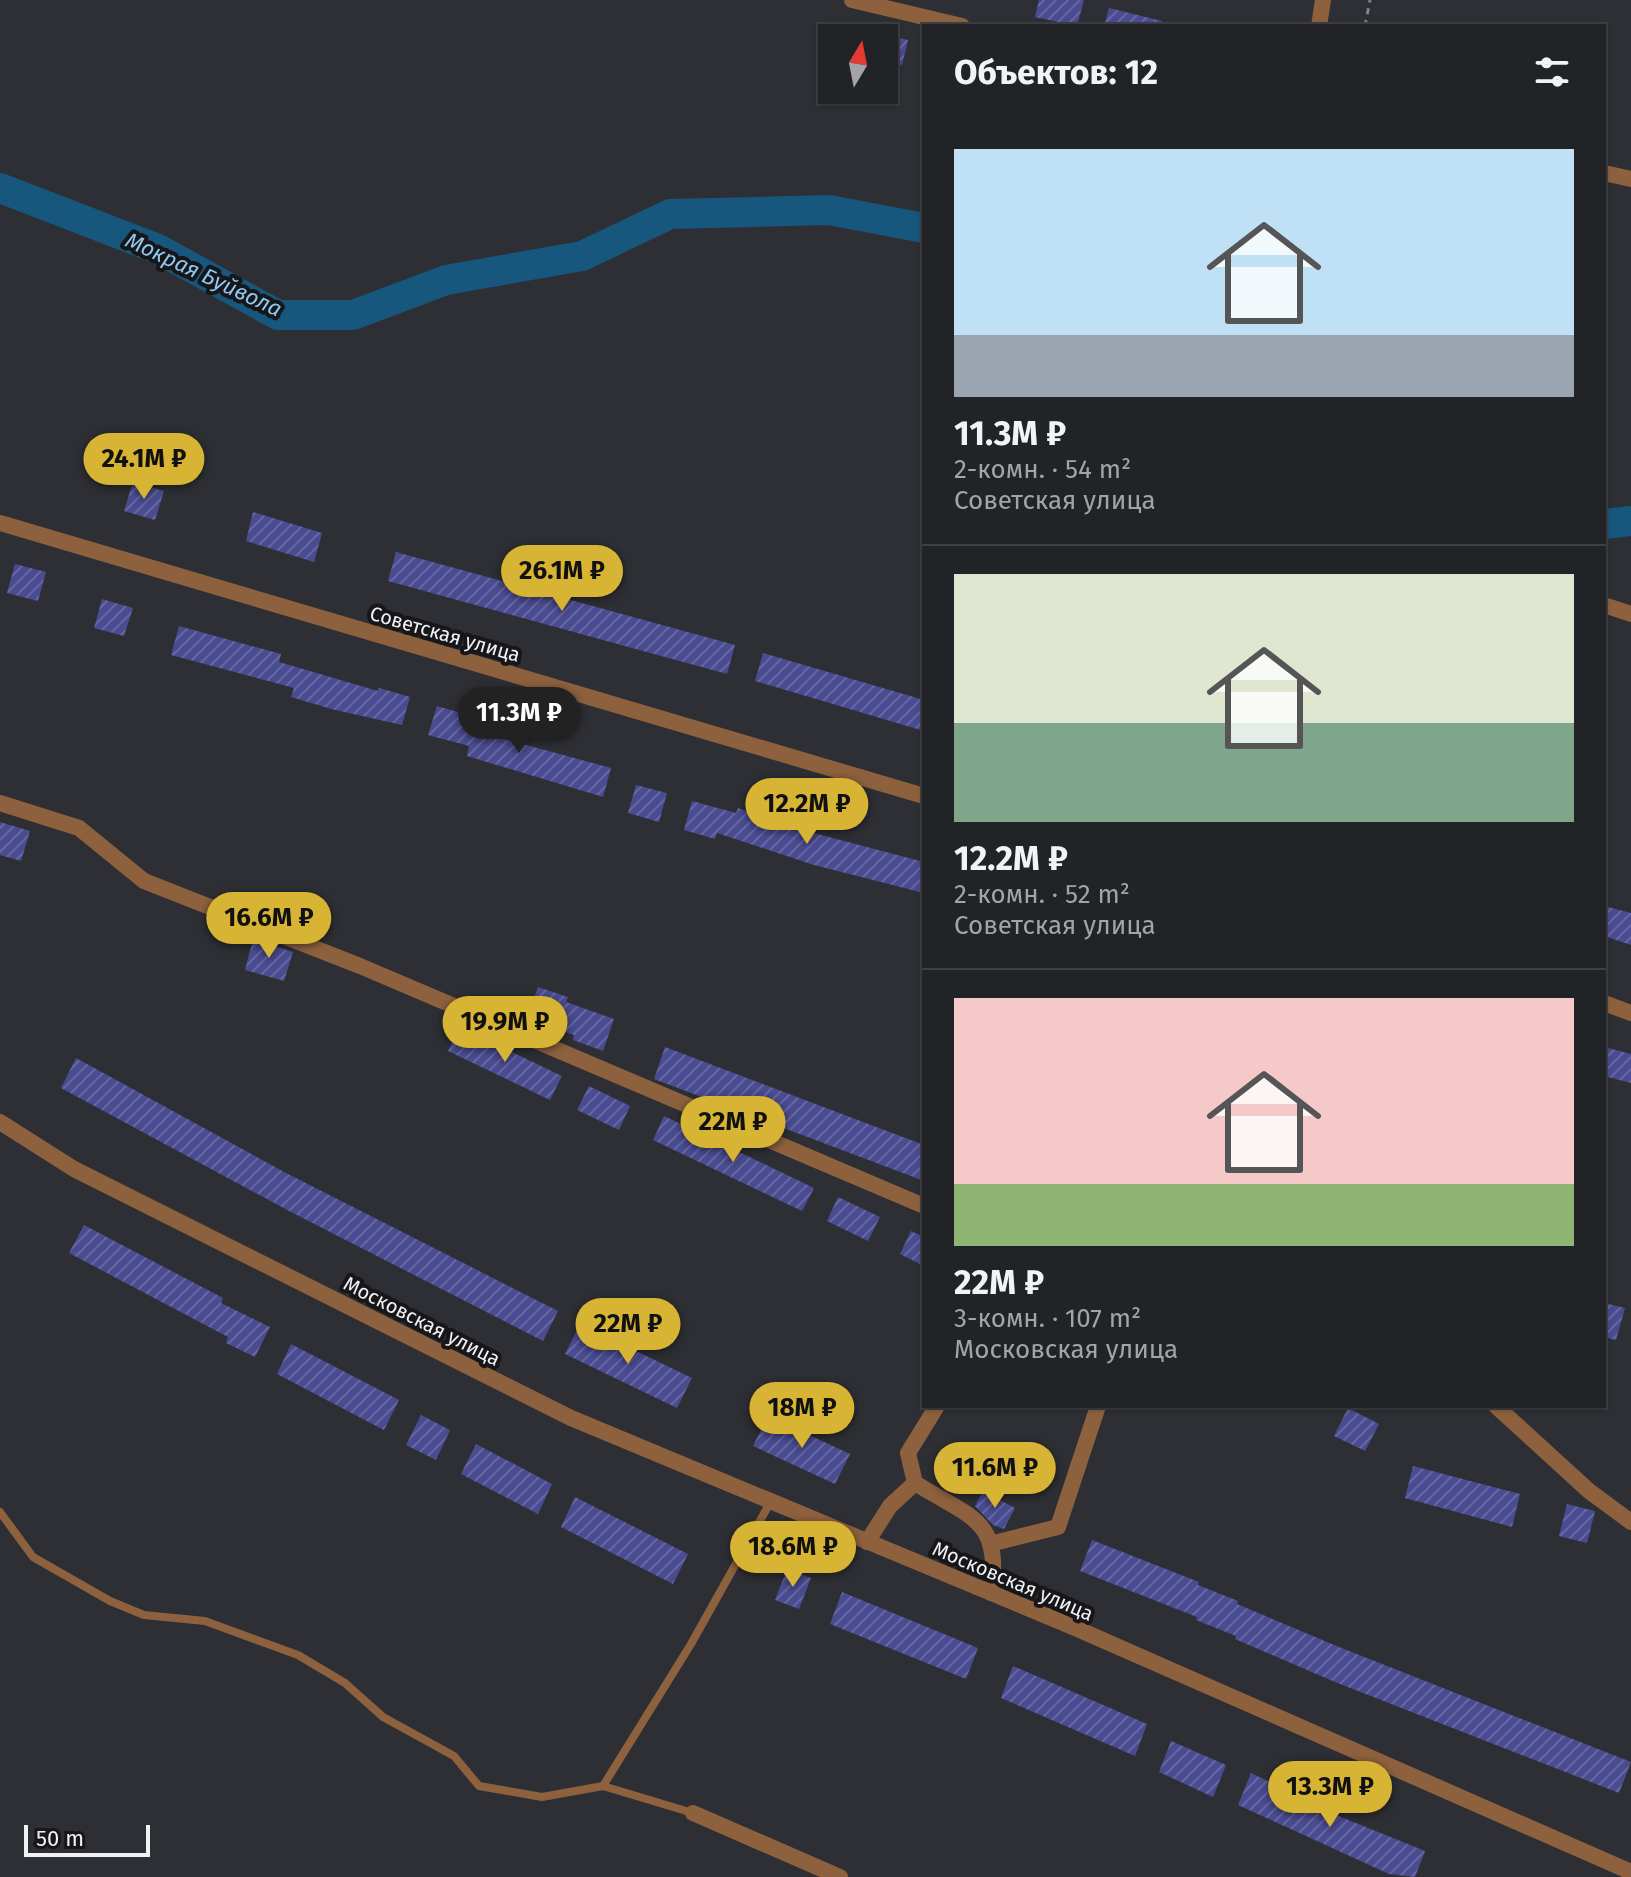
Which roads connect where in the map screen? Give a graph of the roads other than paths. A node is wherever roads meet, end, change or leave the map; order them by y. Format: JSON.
{"nodes":[{"id":1,"x":852,"y":0,"type":"edge"},
{"id":2,"x":1323,"y":0,"type":"edge"},
{"id":3,"x":954,"y":24,"type":"edge"},
{"id":4,"x":1319,"y":24,"type":"edge"},
{"id":5,"x":1606,"y":173,"type":"edge"},
{"id":6,"x":1631,"y":179,"type":"edge"},
{"id":7,"x":0,"y":523,"type":"edge"},
{"id":8,"x":1606,"y":606,"type":"edge"},
{"id":9,"x":1631,"y":614,"type":"edge"},
{"id":10,"x":922,"y":795,"type":"edge"},
{"id":11,"x":0,"y":803,"type":"edge"},
{"id":12,"x":1606,"y":1004,"type":"edge"},
{"id":13,"x":1631,"y":1013,"type":"edge"},
{"id":14,"x":0,"y":1122,"type":"edge"},
{"id":15,"x":922,"y":1205,"type":"edge"},
{"id":16,"x":936,"y":1408,"type":"edge"},
{"id":17,"x":1097,"y":1408,"type":"edge"},
{"id":18,"x":1498,"y":1408,"type":"edge"},
{"id":19,"x":915,"y":1483,"type":"junction"},
{"id":20,"x":771,"y":1501,"type":"junction"},
{"id":21,"x":0,"y":1512,"type":"edge"},
{"id":22,"x":1631,"y":1522,"type":"edge"},
{"id":23,"x":867,"y":1542,"type":"junction"},
{"id":24,"x":990,"y":1544,"type":"junction"},
{"id":25,"x":991,"y":1593,"type":"junction"},
{"id":26,"x":603,"y":1786,"type":"junction"},
{"id":27,"x":693,"y":1813,"type":"joint"},
{"id":28,"x":1631,"y":1872,"type":"edge"},
{"id":29,"x":840,"y":1877,"type":"edge"}],
"edges":[{"from":1,"to":3,"type":"street"},
{"from":2,"to":4,"type":"street"},
{"from":5,"to":6,"type":"street"},
{"from":7,"to":10,"type":"street","name":"Советская улица"},
{"from":8,"to":9,"type":"street"},
{"from":11,"to":15,"type":"street"},
{"from":12,"to":13,"type":"street"},
{"from":14,"to":20,"type":"street","name":"Московская улица"},
{"from":16,"to":19,"type":"street"},
{"from":17,"to":24,"type":"street"},
{"from":18,"to":22,"type":"street"},
{"from":19,"to":23,"type":"street"},
{"from":19,"to":24,"type":"street"},
{"from":20,"to":23,"type":"street","name":"Московская улица"},
{"from":20,"to":26,"type":"lane"},
{"from":21,"to":26,"type":"lane"},
{"from":23,"to":25,"type":"street","name":"Московская улица"},
{"from":24,"to":25,"type":"street"},
{"from":25,"to":28,"type":"street","name":"Московская улица"},
{"from":26,"to":27,"type":"lane"},
{"from":27,"to":29,"type":"street"}]}
